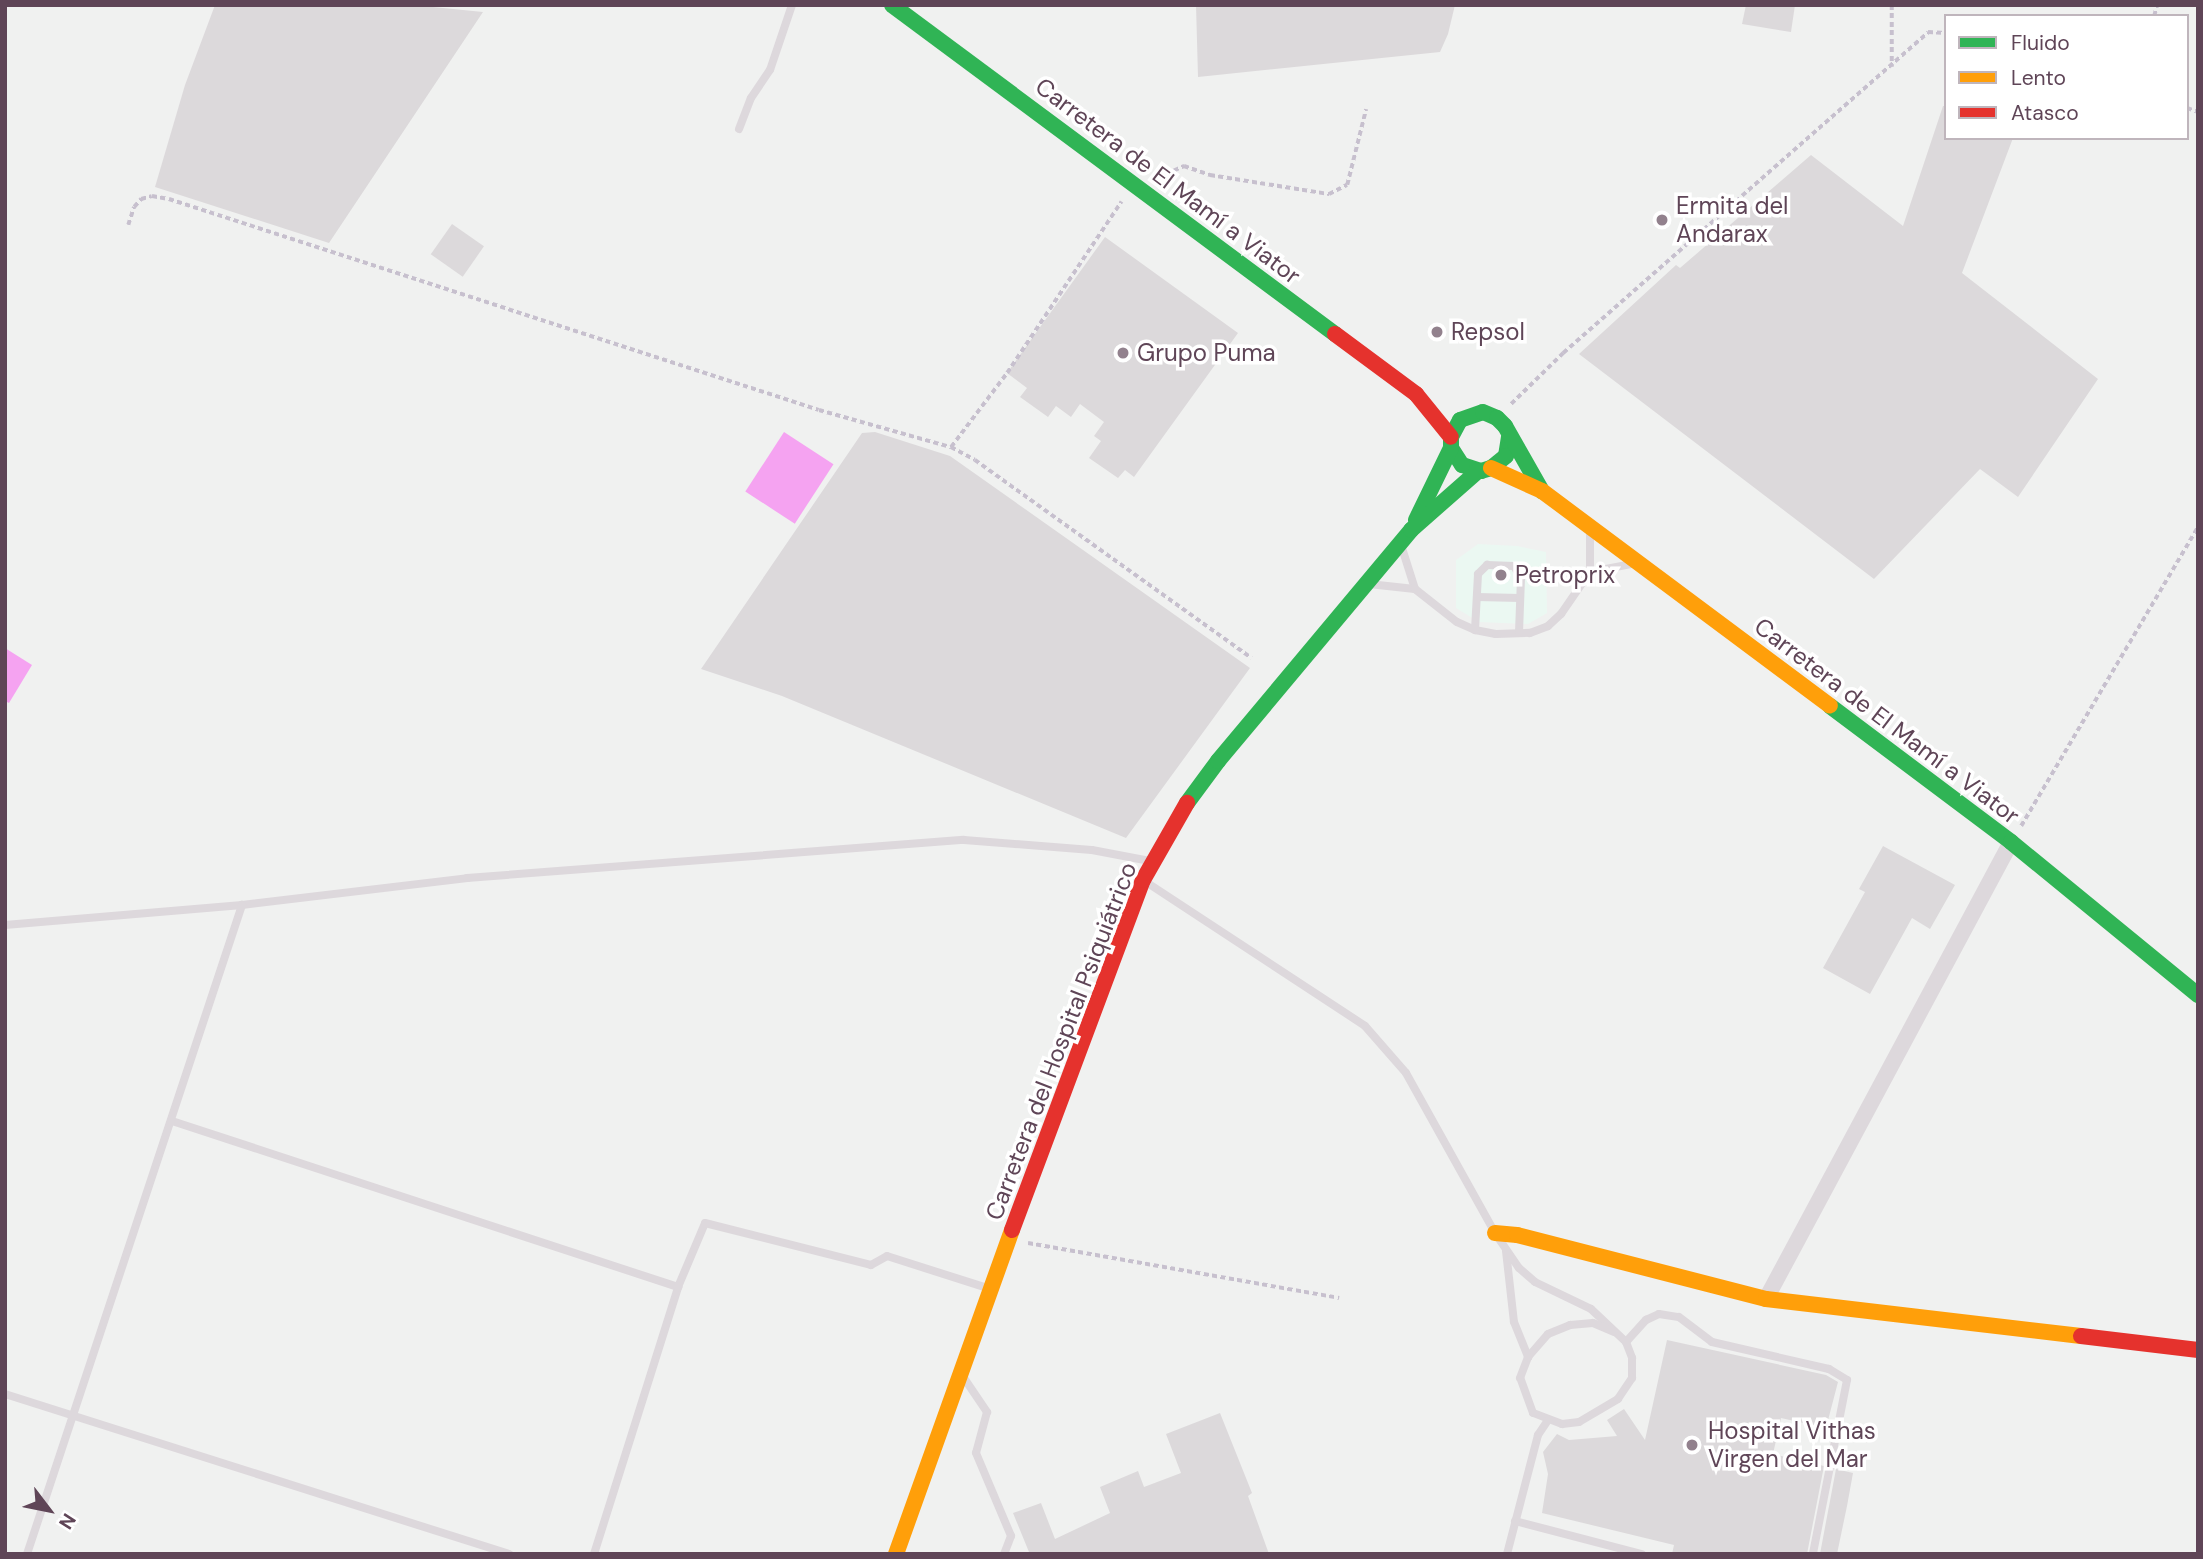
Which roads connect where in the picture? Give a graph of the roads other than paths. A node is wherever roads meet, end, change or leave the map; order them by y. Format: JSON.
{"nodes":[{"id":1,"x":792,"y":5,"type":"edge"},
{"id":2,"x":892,"y":5,"type":"edge"},
{"id":3,"x":738,"y":129,"type":"dead end"},
{"id":4,"x":1416,"y":394,"type":"junction"},
{"id":5,"x":1468,"y":415,"type":"junction"},
{"id":6,"x":1509,"y":437,"type":"junction"},
{"id":7,"x":1451,"y":442,"type":"junction"},
{"id":8,"x":1485,"y":470,"type":"junction"},
{"id":9,"x":1542,"y":491,"type":"junction"},
{"id":10,"x":1590,"y":526,"type":"junction"},
{"id":11,"x":1411,"y":530,"type":"junction"},
{"id":12,"x":1400,"y":543,"type":"junction"},
{"id":13,"x":1640,"y":563,"type":"junction"},
{"id":14,"x":1590,"y":572,"type":"junction"},
{"id":15,"x":1366,"y":584,"type":"junction"},
{"id":16,"x":1415,"y":589,"type":"junction"},
{"id":17,"x":1477,"y":597,"type":"junction"},
{"id":18,"x":1520,"y":598,"type":"junction"},
{"id":19,"x":1475,"y":630,"type":"junction"},
{"id":20,"x":1519,"y":633,"type":"junction"},
{"id":21,"x":2011,"y":842,"type":"junction"},
{"id":22,"x":1153,"y":862,"type":"junction"},
{"id":23,"x":1143,"y":880,"type":"junction"},
{"id":24,"x":242,"y":905,"type":"junction"},
{"id":25,"x":5,"y":925,"type":"edge"},
{"id":26,"x":2198,"y":995,"type":"edge"},
{"id":27,"x":172,"y":1121,"type":"junction"},
{"id":28,"x":1500,"y":1239,"type":"junction"},
{"id":29,"x":678,"y":1287,"type":"junction"},
{"id":30,"x":989,"y":1289,"type":"junction"},
{"id":31,"x":1766,"y":1299,"type":"junction"},
{"id":32,"x":1614,"y":1332,"type":"junction"},
{"id":33,"x":1626,"y":1342,"type":"junction"},
{"id":34,"x":2198,"y":1350,"type":"edge"},
{"id":35,"x":1528,"y":1357,"type":"junction"},
{"id":36,"x":959,"y":1371,"type":"junction"},
{"id":37,"x":5,"y":1394,"type":"edge"},
{"id":38,"x":73,"y":1414,"type":"junction"},
{"id":39,"x":1548,"y":1420,"type":"junction"},
{"id":40,"x":1515,"y":1521,"type":"junction"},
{"id":41,"x":27,"y":1554,"type":"edge"},
{"id":42,"x":509,"y":1554,"type":"edge"},
{"id":43,"x":594,"y":1554,"type":"edge"},
{"id":44,"x":896,"y":1554,"type":"edge"},
{"id":45,"x":1004,"y":1554,"type":"edge"},
{"id":46,"x":1507,"y":1554,"type":"edge"},
{"id":47,"x":1642,"y":1554,"type":"edge"},
{"id":48,"x":1813,"y":1554,"type":"edge"}],
"edges":[{"from":1,"to":3,"type":"lane"},
{"from":2,"to":4,"type":"street","name":"Carretera de El Mamí a Viator"},
{"from":4,"to":5,"type":"street"},
{"from":4,"to":7,"type":"street"},
{"from":5,"to":6,"type":"street"},
{"from":5,"to":7,"type":"street"},
{"from":6,"to":8,"type":"street"},
{"from":6,"to":9,"type":"street"},
{"from":7,"to":8,"type":"street"},
{"from":7,"to":11,"type":"street"},
{"from":8,"to":9,"type":"street"},
{"from":8,"to":11,"type":"street"},
{"from":9,"to":10,"type":"street","name":"Carretera de El Mamí a Viator"},
{"from":10,"to":13,"type":"street","name":"Carretera de El Mamí a Viator"},
{"from":10,"to":14,"type":"lane"},
{"from":11,"to":12,"type":"street","name":"Carretera del Hospital Psiquiátrico"},
{"from":12,"to":15,"type":"street","name":"Carretera del Hospital Psiquiátrico"},
{"from":12,"to":16,"type":"lane"},
{"from":13,"to":14,"type":"lane"},
{"from":13,"to":21,"type":"street","name":"Carretera de El Mamí a Viator"},
{"from":14,"to":20,"type":"lane"},
{"from":15,"to":16,"type":"lane"},
{"from":15,"to":22,"type":"street","name":"Carretera del Hospital Psiquiátrico"},
{"from":16,"to":19,"type":"lane"},
{"from":17,"to":18,"type":"lane"},
{"from":17,"to":18,"type":"lane"},
{"from":17,"to":19,"type":"lane"},
{"from":18,"to":20,"type":"lane"},
{"from":19,"to":20,"type":"lane"},
{"from":21,"to":26,"type":"street","name":"Carretera de El Mamí a Viator"},
{"from":21,"to":31,"type":"street"},
{"from":22,"to":23,"type":"street","name":"Carretera del Hospital Psiquiátrico"},
{"from":22,"to":24,"type":"lane"},
{"from":23,"to":28,"type":"lane"},
{"from":23,"to":30,"type":"street","name":"Carretera del Hospital Psiquiátrico"},
{"from":24,"to":25,"type":"lane"},
{"from":24,"to":27,"type":"lane"},
{"from":27,"to":29,"type":"lane"},
{"from":27,"to":38,"type":"lane"},
{"from":28,"to":31,"type":"street"},
{"from":28,"to":32,"type":"lane"},
{"from":28,"to":35,"type":"lane"},
{"from":29,"to":30,"type":"lane"},
{"from":29,"to":43,"type":"lane"},
{"from":30,"to":36,"type":"street","name":"Carretera del Hospital Psiquiátrico"},
{"from":31,"to":34,"type":"street"},
{"from":32,"to":33,"type":"lane"},
{"from":32,"to":35,"type":"lane"},
{"from":33,"to":39,"type":"lane"},
{"from":33,"to":48,"type":"lane"},
{"from":35,"to":39,"type":"lane"},
{"from":36,"to":44,"type":"street","name":"Carretera del Hospital Psiquiátrico"},
{"from":36,"to":45,"type":"lane"},
{"from":37,"to":38,"type":"lane"},
{"from":38,"to":41,"type":"lane"},
{"from":38,"to":42,"type":"lane"},
{"from":39,"to":40,"type":"lane"},
{"from":40,"to":46,"type":"lane"},
{"from":40,"to":47,"type":"lane"}]}
